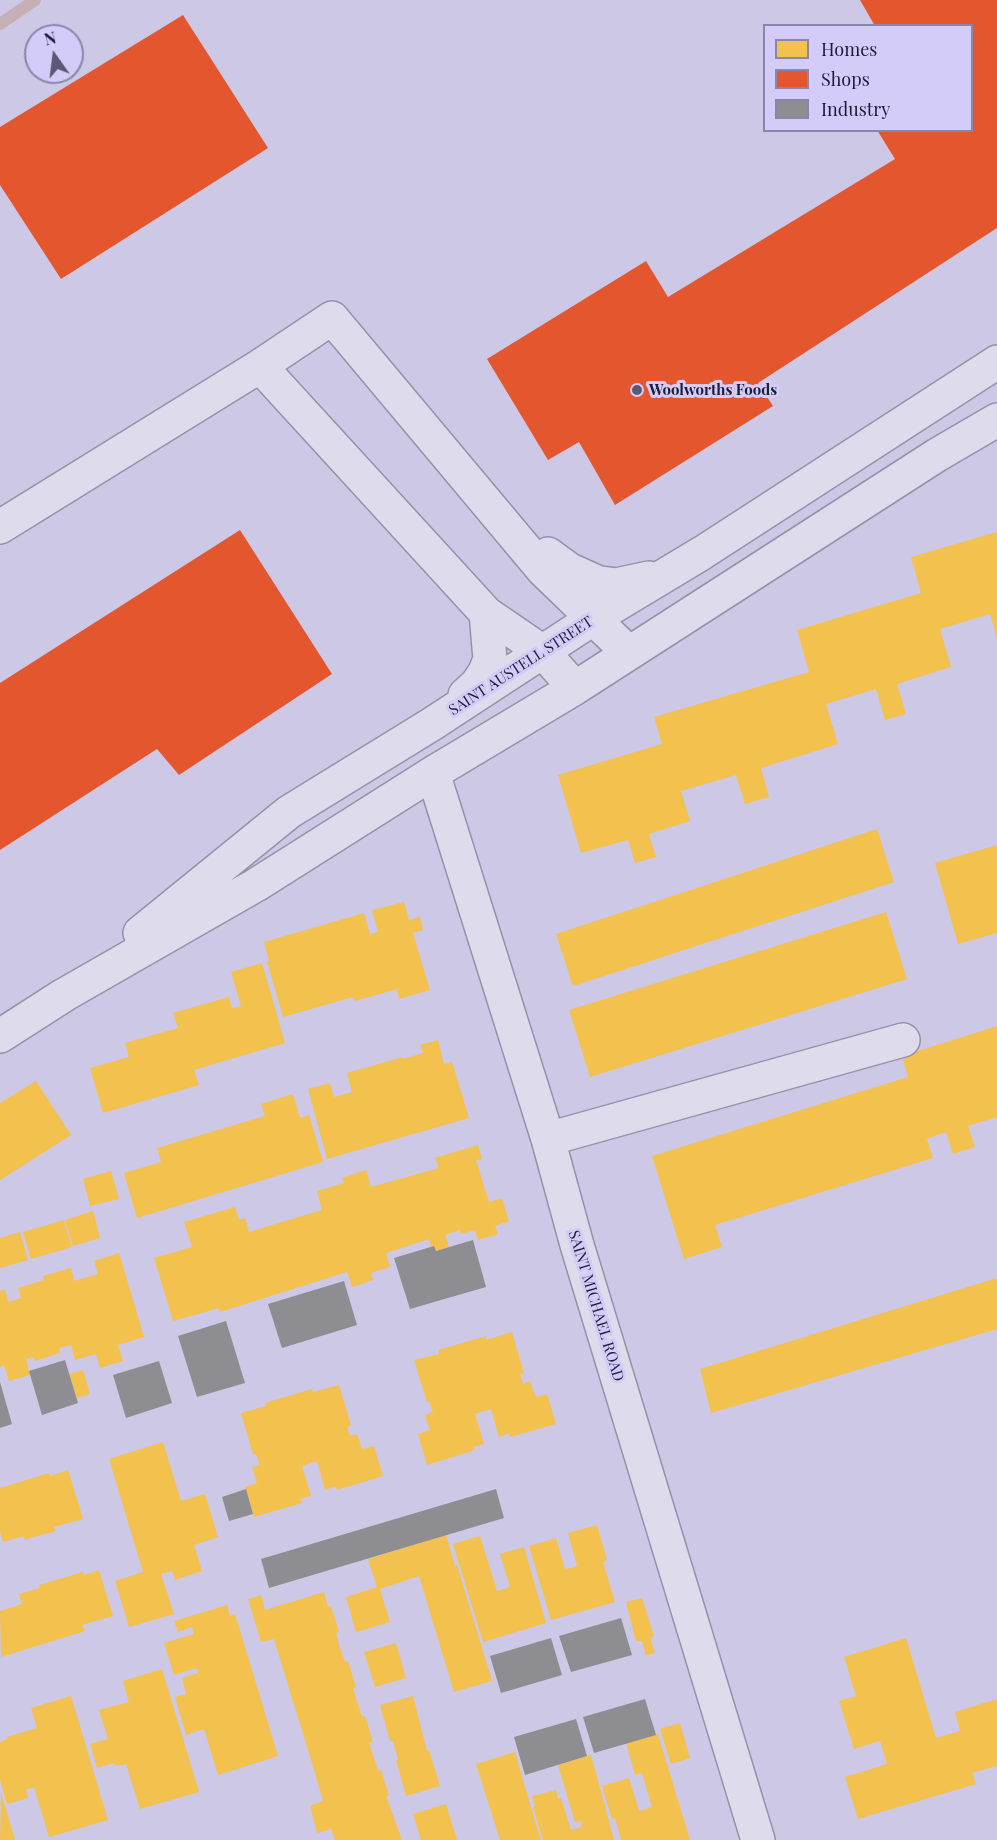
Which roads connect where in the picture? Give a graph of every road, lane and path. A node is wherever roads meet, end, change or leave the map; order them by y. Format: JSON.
{"nodes":[{"id":1,"x":997,"y":363,"type":"edge"},
{"id":2,"x":260,"y":366,"type":"junction"},
{"id":3,"x":997,"y":420,"type":"edge"},
{"id":4,"x":499,"y":516,"type":"junction"},
{"id":5,"x":0,"y":527,"type":"edge"},
{"id":6,"x":702,"y":553,"type":"junction"},
{"id":7,"x":486,"y":613,"type":"junction"},
{"id":8,"x":594,"y":618,"type":"junction"},
{"id":9,"x":543,"y":652,"type":"junction"},
{"id":10,"x":629,"y":653,"type":"junction"},
{"id":11,"x":575,"y":688,"type":"junction"},
{"id":12,"x":432,"y":724,"type":"junction"},
{"id":13,"x":433,"y":773,"type":"junction"},
{"id":14,"x":64,"y":995,"type":"junction"},
{"id":15,"x":0,"y":1036,"type":"edge"},
{"id":16,"x":903,"y":1040,"type":"dead end"},
{"id":17,"x":548,"y":1139,"type":"junction"},
{"id":18,"x":758,"y":1840,"type":"edge"}],
"edges":[{"from":1,"to":6,"type":"street","name":"SAINT AUSTELL STREET"},
{"from":2,"to":4,"type":"street"},
{"from":2,"to":5,"type":"street"},
{"from":2,"to":7,"type":"street"},
{"from":3,"to":10,"type":"street","name":"SAINT AUSTELL STREET"},
{"from":4,"to":6,"type":"street"},
{"from":4,"to":8,"type":"street"},
{"from":6,"to":8,"type":"street","name":"SAINT AUSTELL STREET"},
{"from":7,"to":9,"type":"street"},
{"from":7,"to":12,"type":"street"},
{"from":8,"to":9,"type":"street","name":"SAINT AUSTELL STREET"},
{"from":8,"to":10,"type":"street"},
{"from":9,"to":11,"type":"street"},
{"from":9,"to":12,"type":"street","name":"SAINT AUSTELL STREET"},
{"from":10,"to":11,"type":"street","name":"SAINT AUSTELL STREET"},
{"from":11,"to":13,"type":"street","name":"SAINT AUSTELL STREET"},
{"from":12,"to":14,"type":"street","name":"SAINT AUSTELL STREET"},
{"from":13,"to":14,"type":"street","name":"SAINT AUSTELL STREET"},
{"from":13,"to":17,"type":"street","name":"SAINT MICHAEL ROAD"},
{"from":14,"to":15,"type":"street","name":"SAINT AUSTELL STREET"},
{"from":16,"to":17,"type":"street"},
{"from":17,"to":18,"type":"street","name":"SAINT MICHAEL ROAD"}]}
